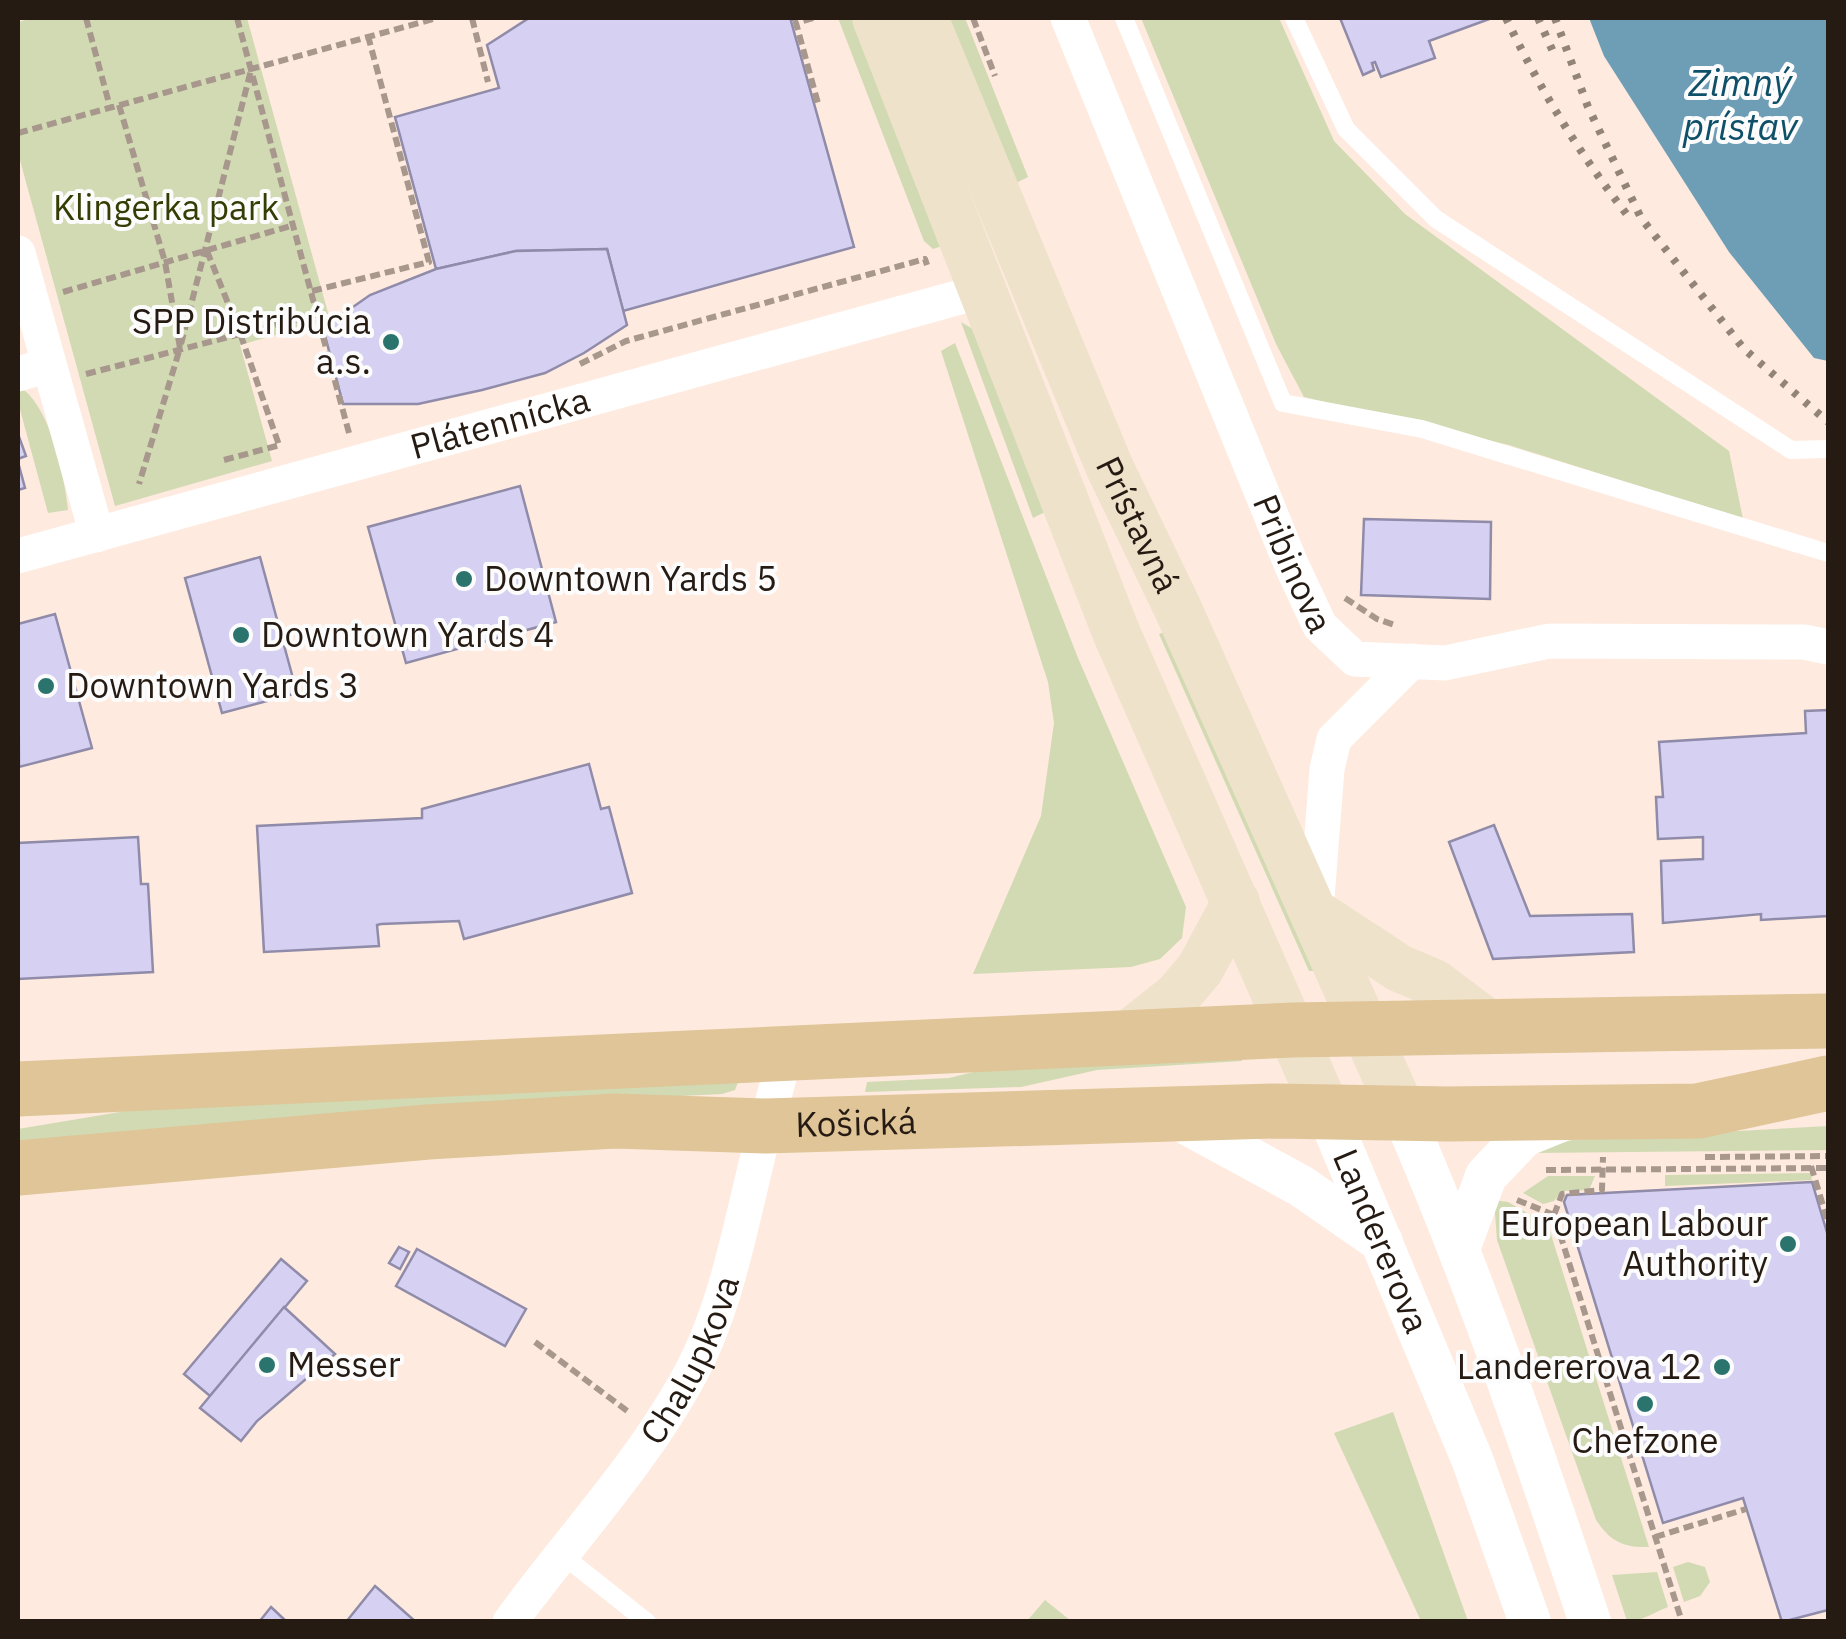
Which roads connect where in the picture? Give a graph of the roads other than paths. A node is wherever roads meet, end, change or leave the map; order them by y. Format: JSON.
{"nodes":[{"id":1,"x":876,"y":18,"type":"edge"},
{"id":2,"x":924,"y":18,"type":"edge"},
{"id":3,"x":1068,"y":18,"type":"edge"},
{"id":4,"x":1124,"y":18,"type":"edge"},
{"id":5,"x":1294,"y":18,"type":"edge"},
{"id":6,"x":18,"y":253,"type":"edge"},
{"id":7,"x":982,"y":290,"type":"junction"},
{"id":8,"x":47,"y":372,"type":"edge"},
{"id":9,"x":1828,"y":449,"type":"edge"},
{"id":10,"x":97,"y":534,"type":"junction"},
{"id":11,"x":1828,"y":553,"type":"edge"},
{"id":12,"x":18,"y":556,"type":"edge"},
{"id":13,"x":1828,"y":648,"type":"edge"},
{"id":14,"x":1412,"y":661,"type":"junction"},
{"id":15,"x":1236,"y":902,"type":"junction"},
{"id":16,"x":1315,"y":914,"type":"junction"},
{"id":17,"x":1828,"y":994,"type":"edge"},
{"id":18,"x":1828,"y":1021,"type":"edge"},
{"id":19,"x":1696,"y":1025,"type":"junction"},
{"id":20,"x":1490,"y":1026,"type":"junction"},
{"id":21,"x":1366,"y":1028,"type":"junction"},
{"id":22,"x":1292,"y":1030,"type":"junction"},
{"id":23,"x":1124,"y":1038,"type":"junction"},
{"id":24,"x":786,"y":1054,"type":"junction"},
{"id":25,"x":1828,"y":1083,"type":"edge"},
{"id":26,"x":18,"y":1089,"type":"edge"},
{"id":27,"x":1828,"y":1110,"type":"edge"},
{"id":28,"x":1327,"y":1112,"type":"junction"},
{"id":29,"x":1167,"y":1113,"type":"junction"},
{"id":30,"x":1403,"y":1114,"type":"junction"},
{"id":31,"x":766,"y":1126,"type":"junction"},
{"id":32,"x":1698,"y":1134,"type":"junction"},
{"id":33,"x":1592,"y":1141,"type":"junction"},
{"id":34,"x":18,"y":1168,"type":"edge"},
{"id":35,"x":1382,"y":1243,"type":"junction"},
{"id":36,"x":1460,"y":1250,"type":"junction"},
{"id":37,"x":560,"y":1553,"type":"junction"},
{"id":38,"x":510,"y":1622,"type":"edge"},
{"id":39,"x":647,"y":1622,"type":"edge"},
{"id":40,"x":1530,"y":1622,"type":"edge"},
{"id":41,"x":1590,"y":1622,"type":"edge"}],
"edges":[{"from":1,"to":7,"type":"main road","name":"Prístavná"},
{"from":2,"to":16,"type":"main road","name":"Prístavná"},
{"from":3,"to":14,"type":"street","name":"Pribinova"},
{"from":4,"to":11,"type":"lane"},
{"from":5,"to":9,"type":"lane"},
{"from":6,"to":8,"type":"street"},
{"from":7,"to":10,"type":"street","name":"Plátennícka"},
{"from":7,"to":15,"type":"main road","name":"Prístavná"},
{"from":8,"to":10,"type":"street"},
{"from":10,"to":12,"type":"street","name":"Plátennícka"},
{"from":13,"to":14,"type":"street","name":"Pribinova"},
{"from":14,"to":16,"type":"street"},
{"from":15,"to":22,"type":"main road","name":"Prístavná"},
{"from":15,"to":23,"type":"main road"},
{"from":16,"to":20,"type":"main road"},
{"from":16,"to":21,"type":"main road","name":"Prístavná"},
{"from":17,"to":19,"type":"street","name":"Košická"},
{"from":18,"to":19,"type":"main road","name":"Košická"},
{"from":19,"to":20,"type":"main road","name":"Košická"},
{"from":20,"to":21,"type":"main road","name":"Košická"},
{"from":21,"to":22,"type":"main road","name":"Košická"},
{"from":21,"to":30,"type":"main road","name":"Landererova"},
{"from":22,"to":23,"type":"main road","name":"Košická"},
{"from":22,"to":28,"type":"main road","name":"Landererova"},
{"from":23,"to":24,"type":"main road","name":"Košická"},
{"from":24,"to":26,"type":"main road","name":"Košická"},
{"from":24,"to":31,"type":"street","name":"Chalupkova"},
{"from":25,"to":32,"type":"main road","name":"Košická"},
{"from":27,"to":32,"type":"street","name":"Košická"},
{"from":28,"to":29,"type":"main road","name":"Košická"},
{"from":28,"to":30,"type":"main road","name":"Košická"},
{"from":28,"to":35,"type":"street","name":"Landererova"},
{"from":29,"to":31,"type":"main road","name":"Košická"},
{"from":29,"to":35,"type":"street"},
{"from":30,"to":33,"type":"main road","name":"Košická"},
{"from":30,"to":36,"type":"street","name":"Landererova"},
{"from":31,"to":34,"type":"main road","name":"Košická"},
{"from":31,"to":37,"type":"street","name":"Chalupkova"},
{"from":32,"to":33,"type":"main road","name":"Košická"},
{"from":33,"to":36,"type":"street"},
{"from":35,"to":40,"type":"street","name":"Landererova"},
{"from":36,"to":41,"type":"street","name":"Landererova"},
{"from":37,"to":38,"type":"street","name":"Chalupkova"},
{"from":37,"to":39,"type":"lane"}]}
